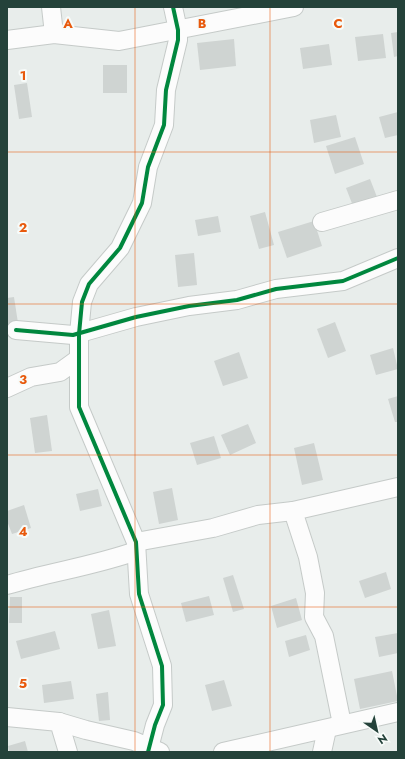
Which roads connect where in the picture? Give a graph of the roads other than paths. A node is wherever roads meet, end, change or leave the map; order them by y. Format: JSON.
{"nodes":[{"id":1,"x":51,"y":7,"type":"edge"},
{"id":2,"x":173,"y":7,"type":"edge"},
{"id":3,"x":294,"y":7,"type":"edge"},
{"id":4,"x":178,"y":30,"type":"junction"},
{"id":5,"x":54,"y":34,"type":"junction"},
{"id":6,"x":7,"y":40,"type":"edge"},
{"id":7,"x":398,"y":200,"type":"edge"},
{"id":8,"x":322,"y":222,"type":"dead end"},
{"id":9,"x":398,"y":258,"type":"edge"},
{"id":10,"x":16,"y":330,"type":"dead end"},
{"id":11,"x":79,"y":334,"type":"junction"},
{"id":12,"x":78,"y":359,"type":"junction"},
{"id":13,"x":7,"y":388,"type":"edge"},
{"id":14,"x":398,"y":487,"type":"edge"},
{"id":15,"x":293,"y":511,"type":"junction"},
{"id":16,"x":136,"y":546,"type":"junction"},
{"id":17,"x":7,"y":585,"type":"edge"},
{"id":18,"x":398,"y":712,"type":"edge"},
{"id":19,"x":7,"y":717,"type":"edge"},
{"id":20,"x":60,"y":722,"type":"junction"},
{"id":21,"x":334,"y":727,"type":"junction"},
{"id":22,"x":152,"y":750,"type":"edge"},
{"id":23,"x":68,"y":752,"type":"edge"},
{"id":24,"x":223,"y":752,"type":"edge"},
{"id":25,"x":322,"y":752,"type":"edge"}],
"edges":[{"from":1,"to":5,"type":"street"},
{"from":2,"to":4,"type":"street"},
{"from":3,"to":4,"type":"street"},
{"from":4,"to":5,"type":"street"},
{"from":4,"to":11,"type":"street"},
{"from":5,"to":6,"type":"street"},
{"from":7,"to":8,"type":"street"},
{"from":9,"to":11,"type":"street"},
{"from":10,"to":11,"type":"street"},
{"from":11,"to":12,"type":"street"},
{"from":12,"to":13,"type":"street"},
{"from":12,"to":16,"type":"street"},
{"from":14,"to":15,"type":"street"},
{"from":15,"to":16,"type":"street"},
{"from":15,"to":21,"type":"street"},
{"from":16,"to":17,"type":"street"},
{"from":16,"to":22,"type":"street"},
{"from":18,"to":21,"type":"street"},
{"from":19,"to":20,"type":"street"},
{"from":20,"to":22,"type":"street"},
{"from":20,"to":23,"type":"street"},
{"from":21,"to":24,"type":"street"},
{"from":21,"to":25,"type":"street"}]}
